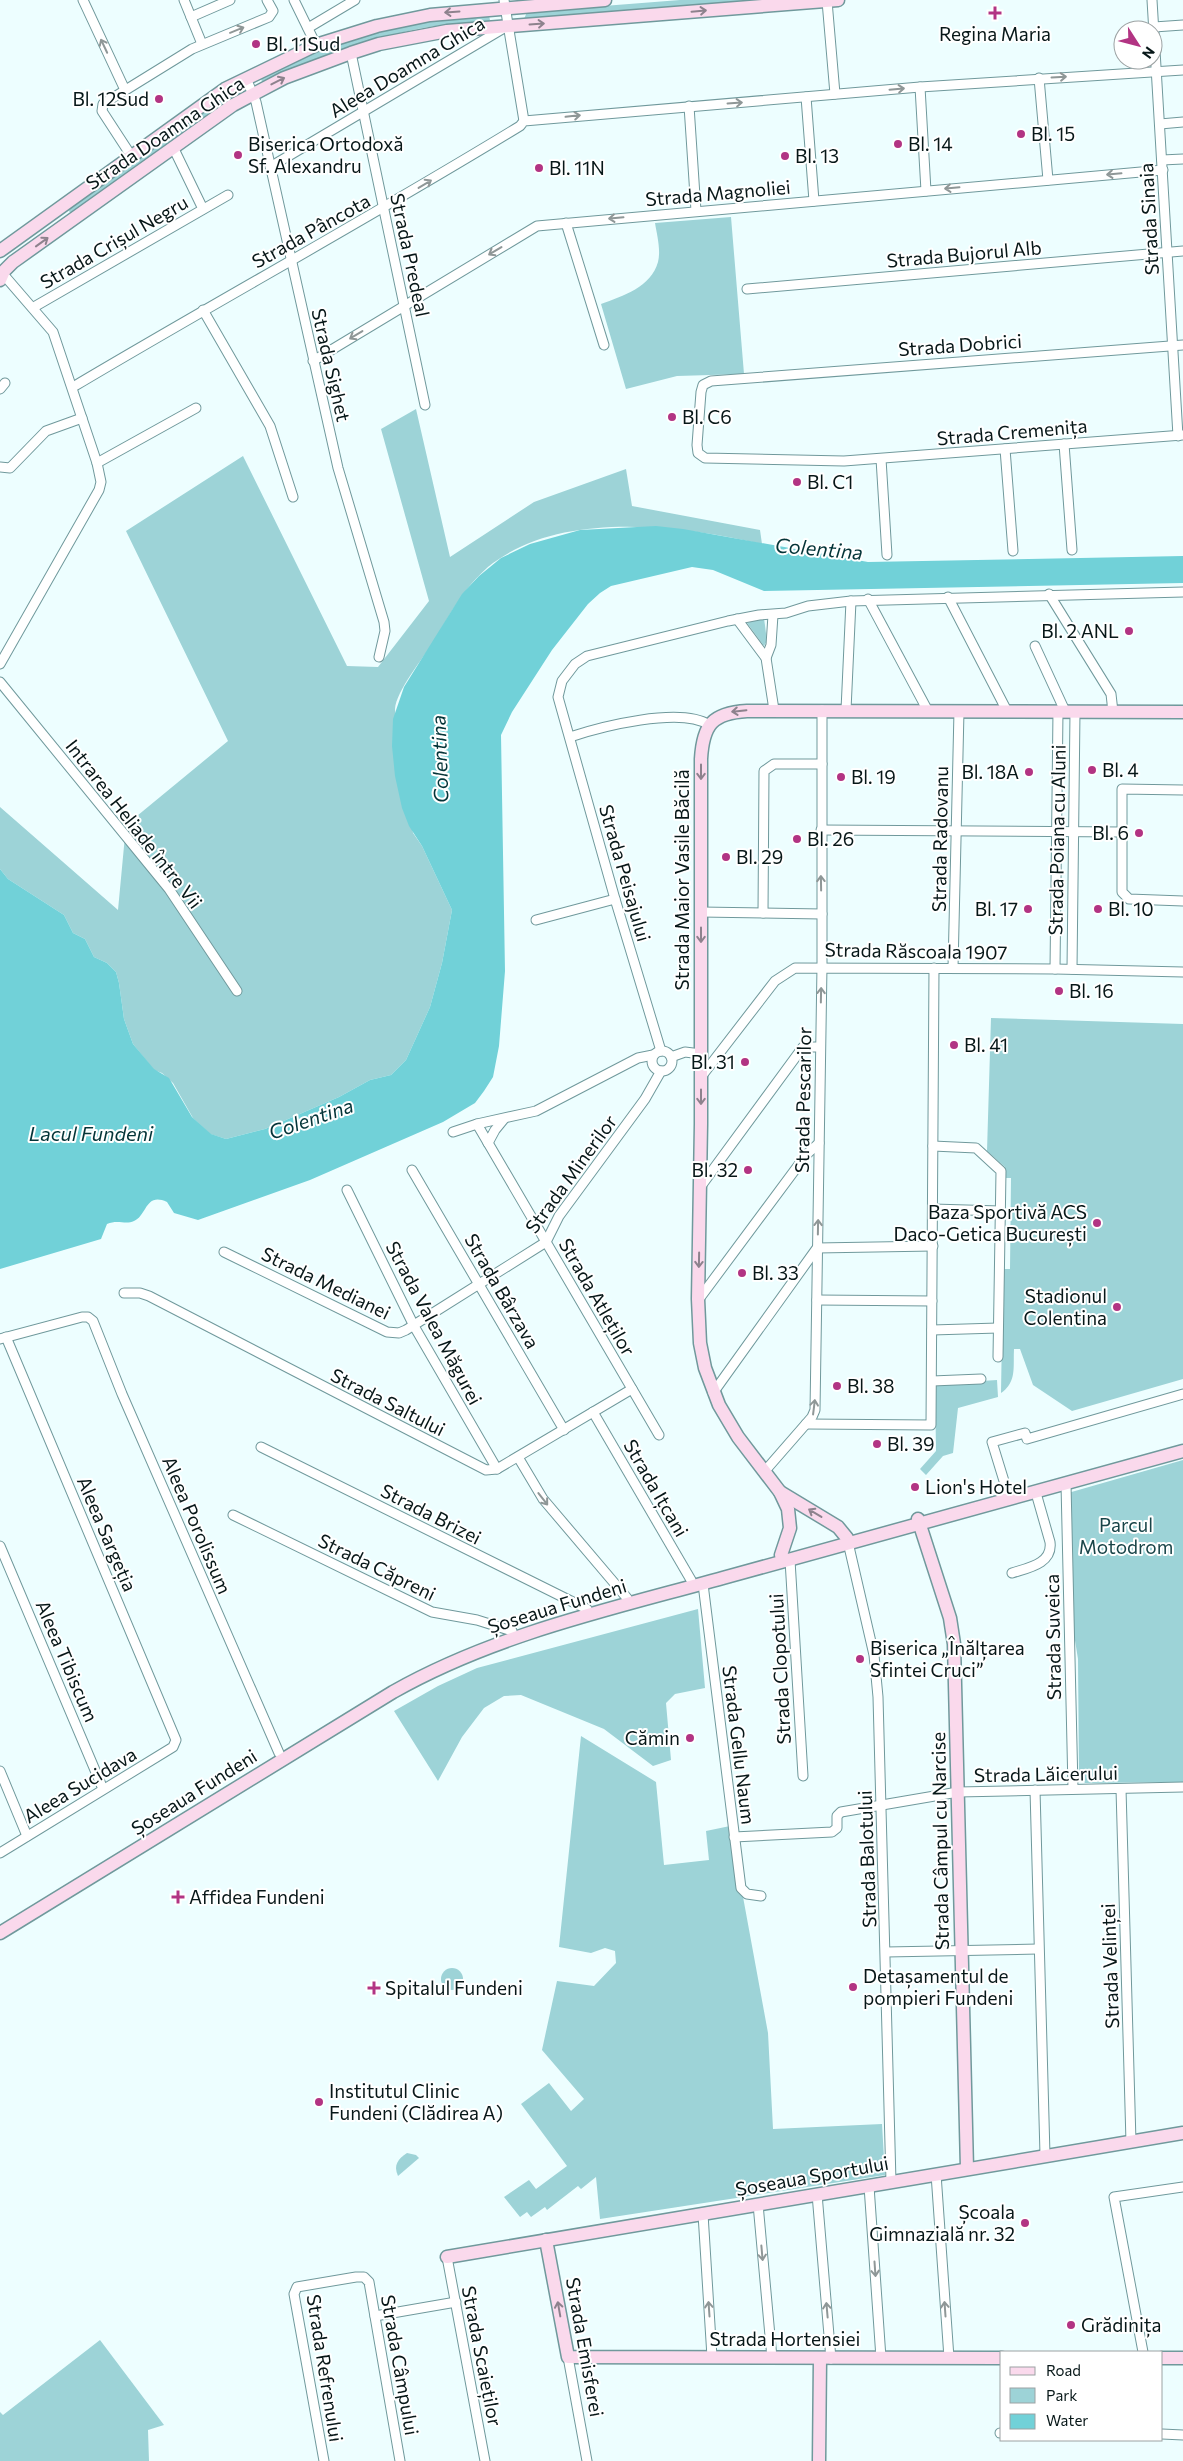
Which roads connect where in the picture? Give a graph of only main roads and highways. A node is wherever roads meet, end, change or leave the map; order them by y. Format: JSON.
{"nodes":[{"id":1,"x":605,"y":0,"type":"edge"},
{"id":2,"x":832,"y":0,"type":"edge"},
{"id":3,"x":505,"y":4,"type":"edge"},
{"id":4,"x":60,"y":208,"type":"junction"},
{"id":5,"x":70,"y":222,"type":"junction"},
{"id":6,"x":0,"y":251,"type":"edge"},
{"id":7,"x":2,"y":272,"type":"edge"},
{"id":8,"x":1183,"y":712,"type":"edge"},
{"id":9,"x":1183,"y":1444,"type":"edge"},
{"id":10,"x":1183,"y":1451,"type":"edge"},
{"id":11,"x":780,"y":1492,"type":"junction"},
{"id":12,"x":919,"y":1522,"type":"junction"},
{"id":13,"x":848,"y":1541,"type":"junction"},
{"id":14,"x":786,"y":1557,"type":"junction"},
{"id":15,"x":697,"y":1582,"type":"junction"},
{"id":16,"x":0,"y":1924,"type":"edge"},
{"id":17,"x":0,"y":1933,"type":"edge"},
{"id":18,"x":1183,"y":2133,"type":"edge"},
{"id":19,"x":967,"y":2168,"type":"junction"},
{"id":20,"x":546,"y":2240,"type":"junction"},
{"id":21,"x":448,"y":2257,"type":"road end"},
{"id":22,"x":568,"y":2357,"type":"joint"},
{"id":23,"x":1000,"y":2358,"type":"edge"},
{"id":24,"x":1163,"y":2358,"type":"edge"},
{"id":25,"x":1183,"y":2358,"type":"edge"},
{"id":26,"x":826,"y":2359,"type":"junction"},
{"id":27,"x":819,"y":2461,"type":"edge"}],
"edges":[{"from":1,"to":3,"type":"main road","name":"Strada Doamna Ghica"},
{"from":5,"to":2,"type":"main road","name":"Strada Doamna Ghica","one_way":true},
{"from":3,"to":4,"type":"main road","name":"Strada Doamna Ghica","one_way":true},
{"from":4,"to":5,"type":"main road"},
{"from":4,"to":6,"type":"main road","name":"Strada Doamna Ghica"},
{"from":7,"to":5,"type":"main road","name":"Strada Doamna Ghica","one_way":true},
{"from":8,"to":11,"type":"main road","name":"Strada Maior Vasile Băcilă","one_way":true},
{"from":9,"to":12,"type":"main road","name":"Șoseaua Fundeni"},
{"from":10,"to":12,"type":"main road","name":"Șoseaua Fundeni"},
{"from":13,"to":11,"type":"main road","name":"Strada Maior Vasile Băcilă","one_way":true},
{"from":11,"to":14,"type":"main road","name":"Strada Maior Vasile Băcilă"},
{"from":12,"to":13,"type":"main road","name":"Șoseaua Fundeni"},
{"from":12,"to":19,"type":"main road","name":"Strada Câmpul cu Narcise"},
{"from":13,"to":14,"type":"main road","name":"Șoseaua Fundeni"},
{"from":14,"to":15,"type":"main road","name":"Șoseaua Fundeni"},
{"from":15,"to":16,"type":"main road","name":"Șoseaua Fundeni"},
{"from":15,"to":17,"type":"main road","name":"Șoseaua Fundeni"},
{"from":18,"to":19,"type":"main road","name":"Șoseaua Sportului"},
{"from":19,"to":20,"type":"main road","name":"Șoseaua Sportului"},
{"from":20,"to":21,"type":"main road","name":"Șoseaua Sportului"},
{"from":22,"to":20,"type":"main road","name":"Strada Emisferei","one_way":true},
{"from":22,"to":26,"type":"main road","name":"Strada Hortensiei"},
{"from":23,"to":26,"type":"main road","name":"Strada Hortensiei"},
{"from":24,"to":25,"type":"main road"},
{"from":26,"to":27,"type":"main road"}]}
